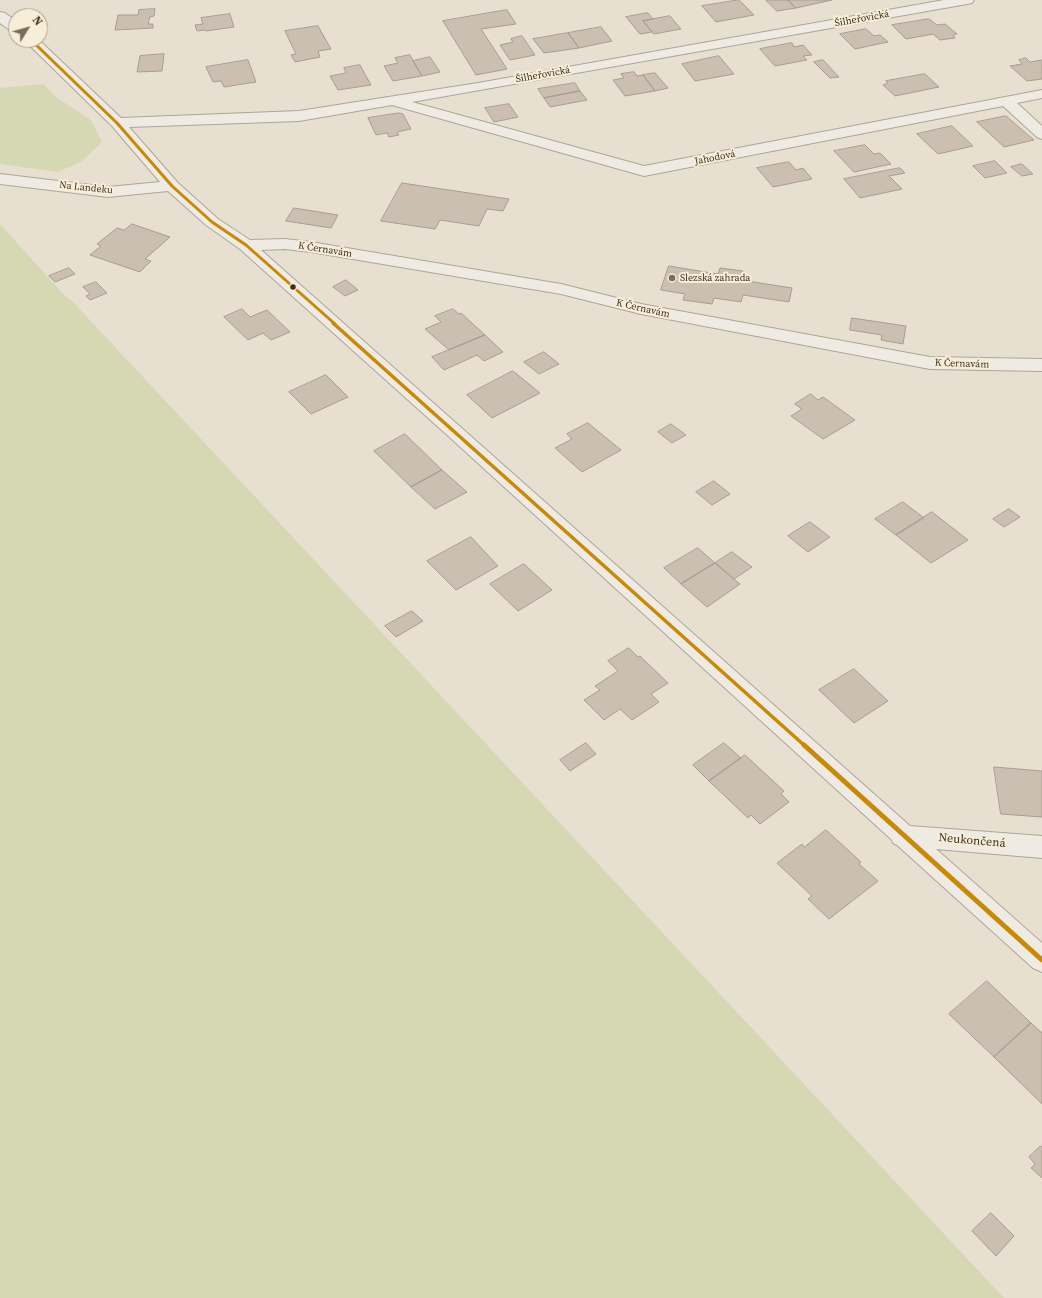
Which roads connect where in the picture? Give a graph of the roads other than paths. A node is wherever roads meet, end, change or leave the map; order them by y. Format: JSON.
{"nodes":[{"id":1,"x":967,"y":0,"type":"edge"},
{"id":2,"x":39,"y":48,"type":"edge"},
{"id":3,"x":1042,"y":94,"type":"edge"},
{"id":4,"x":1006,"y":100,"type":"junction"},
{"id":5,"x":393,"y":101,"type":"junction"},
{"id":6,"x":117,"y":123,"type":"junction"},
{"id":7,"x":1042,"y":134,"type":"edge"},
{"id":8,"x":0,"y":179,"type":"edge"},
{"id":9,"x":172,"y":186,"type":"junction"},
{"id":10,"x":246,"y":245,"type":"junction"},
{"id":11,"x":1042,"y":365,"type":"edge"},
{"id":12,"x":902,"y":836,"type":"junction"},
{"id":13,"x":1042,"y":847,"type":"edge"},
{"id":14,"x":1042,"y":960,"type":"edge"}],
"edges":[{"from":1,"to":5,"type":"street","name":"Šilheřovická"},
{"from":2,"to":6,"type":"street"},
{"from":3,"to":4,"type":"street","name":"Jahodová"},
{"from":4,"to":5,"type":"street","name":"Jahodová"},
{"from":4,"to":7,"type":"street"},
{"from":5,"to":6,"type":"street","name":"Šilheřovická"},
{"from":6,"to":9,"type":"street"},
{"from":8,"to":9,"type":"street","name":"Na Landeku"},
{"from":9,"to":10,"type":"street"},
{"from":10,"to":11,"type":"street","name":"K Černavám"},
{"from":10,"to":12,"type":"street"},
{"from":12,"to":13,"type":"street","name":"Neukončená"},
{"from":12,"to":14,"type":"street"}]}
